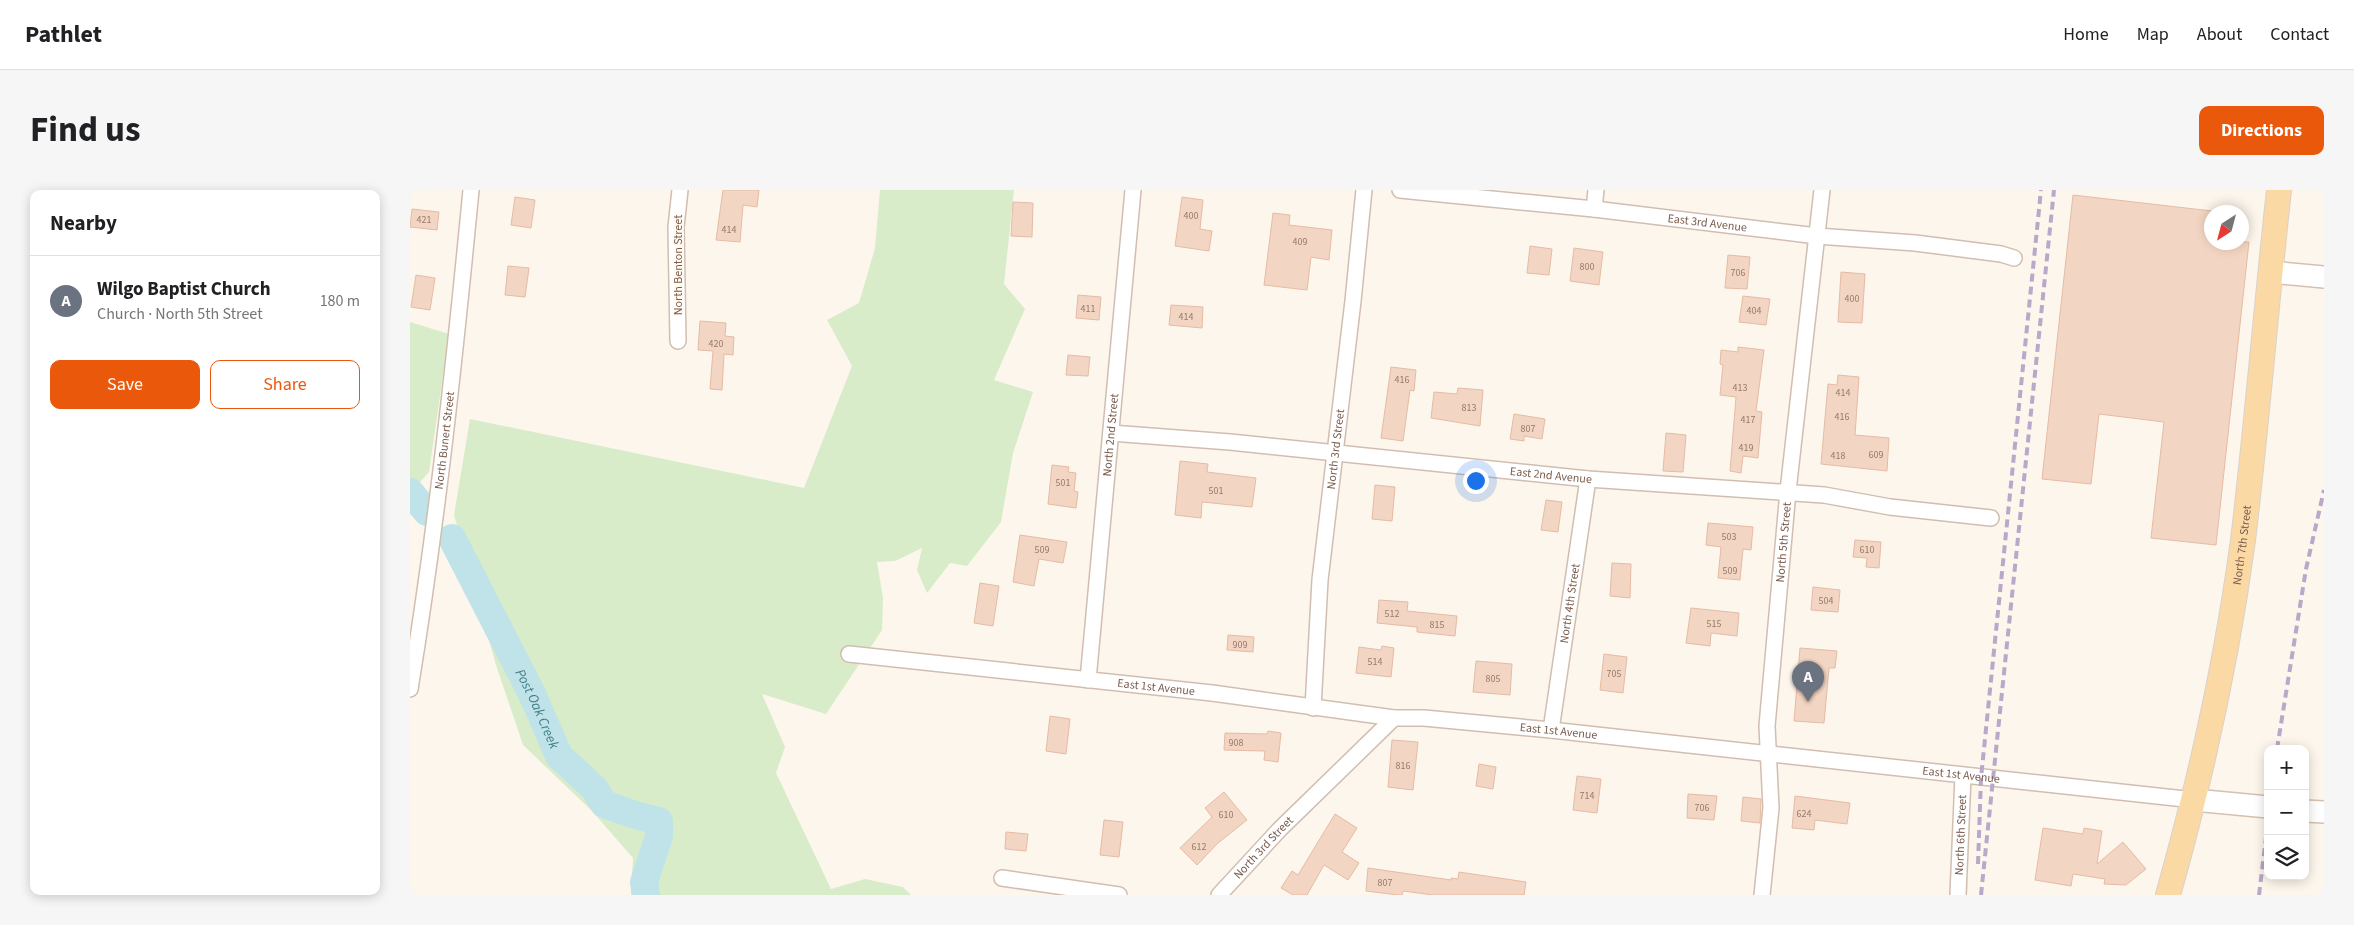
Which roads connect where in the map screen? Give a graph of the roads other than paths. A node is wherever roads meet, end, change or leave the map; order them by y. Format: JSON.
{"nodes":[{"id":1,"x":471,"y":190,"type":"edge"},
{"id":2,"x":680,"y":190,"type":"edge"},
{"id":3,"x":1133,"y":190,"type":"edge"},
{"id":4,"x":1364,"y":190,"type":"edge"},
{"id":5,"x":1400,"y":190,"type":"edge"},
{"id":6,"x":1596,"y":190,"type":"edge"},
{"id":7,"x":1822,"y":190,"type":"edge"},
{"id":8,"x":2279,"y":190,"type":"edge"},
{"id":9,"x":1594,"y":209,"type":"junction"},
{"id":10,"x":1817,"y":236,"type":"junction"},
{"id":11,"x":2014,"y":258,"type":"dead end"},
{"id":12,"x":2270,"y":272,"type":"junction"},
{"id":13,"x":2324,"y":277,"type":"edge"},
{"id":14,"x":678,"y":341,"type":"dead end"},
{"id":15,"x":1111,"y":433,"type":"junction"},
{"id":16,"x":1335,"y":453,"type":"junction"},
{"id":17,"x":1588,"y":479,"type":"junction"},
{"id":18,"x":1788,"y":491,"type":"junction"},
{"id":19,"x":1991,"y":518,"type":"dead end"},
{"id":20,"x":849,"y":654,"type":"dead end"},
{"id":21,"x":1088,"y":680,"type":"junction"},
{"id":22,"x":410,"y":689,"type":"edge"},
{"id":23,"x":1313,"y":708,"type":"junction"},
{"id":24,"x":1394,"y":718,"type":"junction"},
{"id":25,"x":1551,"y":730,"type":"junction"},
{"id":26,"x":1769,"y":754,"type":"junction"},
{"id":27,"x":1963,"y":776,"type":"junction"},
{"id":28,"x":2194,"y":800,"type":"junction"},
{"id":29,"x":2264,"y":807,"type":"edge"},
{"id":30,"x":2309,"y":811,"type":"edge"},
{"id":31,"x":2324,"y":812,"type":"edge"},
{"id":32,"x":1002,"y":878,"type":"dead end"},
{"id":33,"x":1119,"y":895,"type":"edge"},
{"id":34,"x":1219,"y":895,"type":"edge"},
{"id":35,"x":1762,"y":895,"type":"edge"},
{"id":36,"x":1958,"y":895,"type":"edge"},
{"id":37,"x":2168,"y":895,"type":"edge"}],
"edges":[{"from":1,"to":22,"type":"street","name":"North Bunert Street"},
{"from":2,"to":14,"type":"street","name":"North Benton Street"},
{"from":3,"to":15,"type":"street","name":"North 2nd Street"},
{"from":4,"to":16,"type":"street","name":"North 3rd Street"},
{"from":5,"to":9,"type":"street","name":"East 3rd Avenue"},
{"from":6,"to":9,"type":"street"},
{"from":7,"to":10,"type":"street","name":"North 5th Street"},
{"from":8,"to":12,"type":"main road","name":"North 7th Street"},
{"from":9,"to":10,"type":"street","name":"East 3rd Avenue"},
{"from":10,"to":11,"type":"street","name":"East 3rd Avenue"},
{"from":10,"to":18,"type":"street","name":"North 5th Street"},
{"from":12,"to":13,"type":"street"},
{"from":12,"to":28,"type":"main road","name":"North 7th Street"},
{"from":15,"to":16,"type":"street","name":"East 2nd Avenue"},
{"from":15,"to":21,"type":"street","name":"North 2nd Street"},
{"from":16,"to":17,"type":"street","name":"East 2nd Avenue"},
{"from":16,"to":23,"type":"street","name":"North 3rd Street"},
{"from":17,"to":18,"type":"street","name":"East 2nd Avenue"},
{"from":17,"to":25,"type":"street","name":"North 4th Street"},
{"from":18,"to":19,"type":"street","name":"East 2nd Avenue"},
{"from":18,"to":26,"type":"street","name":"North 5th Street"},
{"from":20,"to":21,"type":"street","name":"East 1st Avenue"},
{"from":21,"to":23,"type":"street","name":"East 1st Avenue"},
{"from":23,"to":24,"type":"street","name":"East 1st Avenue"},
{"from":24,"to":25,"type":"street","name":"East 1st Avenue"},
{"from":24,"to":34,"type":"street","name":"North 3rd Street"},
{"from":25,"to":26,"type":"street","name":"East 1st Avenue"},
{"from":26,"to":27,"type":"street","name":"East 1st Avenue"},
{"from":26,"to":35,"type":"street","name":"North 5th Street"},
{"from":27,"to":28,"type":"street","name":"East 1st Avenue"},
{"from":27,"to":36,"type":"street","name":"North 6th Street"},
{"from":28,"to":29,"type":"street","name":"East 1st Avenue"},
{"from":28,"to":37,"type":"main road","name":"North 7th Street"},
{"from":30,"to":31,"type":"street"},
{"from":32,"to":33,"type":"street"}]}
